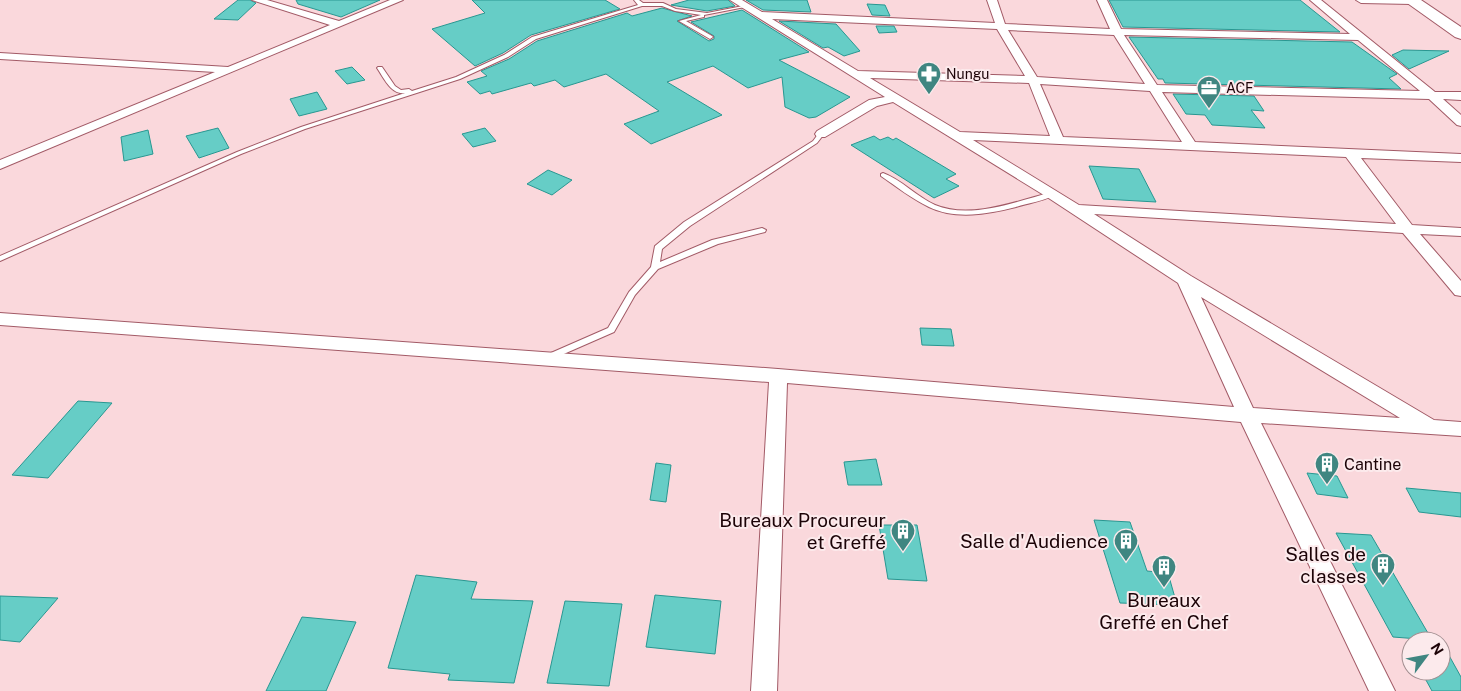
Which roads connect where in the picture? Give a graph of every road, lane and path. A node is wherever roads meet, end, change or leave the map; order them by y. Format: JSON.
{"nodes":[{"id":1,"x":257,"y":0,"type":"edge"},
{"id":2,"x":398,"y":0,"type":"edge"},
{"id":3,"x":636,"y":0,"type":"edge"},
{"id":4,"x":992,"y":0,"type":"edge"},
{"id":5,"x":1102,"y":0,"type":"edge"},
{"id":6,"x":1315,"y":0,"type":"edge"},
{"id":7,"x":1361,"y":0,"type":"edge"},
{"id":8,"x":1411,"y":0,"type":"edge"},
{"id":9,"x":739,"y":3,"type":"edge"},
{"id":10,"x":642,"y":5,"type":"junction"},
{"id":11,"x":707,"y":14,"type":"junction"},
{"id":12,"x":757,"y":14,"type":"junction"},
{"id":13,"x":338,"y":24,"type":"junction"},
{"id":14,"x":1001,"y":27,"type":"junction"},
{"id":15,"x":1117,"y":32,"type":"junction"},
{"id":16,"x":1461,"y":34,"type":"edge"},
{"id":17,"x":710,"y":37,"type":"dead end"},
{"id":18,"x":1358,"y":37,"type":"junction"},
{"id":19,"x":0,"y":56,"type":"edge"},
{"id":20,"x":380,"y":68,"type":"dead end"},
{"id":21,"x":230,"y":69,"type":"junction"},
{"id":22,"x":854,"y":74,"type":"junction"},
{"id":23,"x":1033,"y":80,"type":"junction"},
{"id":24,"x":427,"y":88,"type":"junction"},
{"id":25,"x":1152,"y":88,"type":"junction"},
{"id":26,"x":1432,"y":95,"type":"junction"},
{"id":27,"x":1461,"y":96,"type":"edge"},
{"id":28,"x":894,"y":98,"type":"junction"},
{"id":29,"x":1461,"y":122,"type":"edge"},
{"id":30,"x":820,"y":134,"type":"joint"},
{"id":31,"x":958,"y":136,"type":"junction"},
{"id":32,"x":1058,"y":141,"type":"junction"},
{"id":33,"x":1192,"y":147,"type":"junction"},
{"id":34,"x":1351,"y":154,"type":"junction"},
{"id":35,"x":1461,"y":158,"type":"edge"},
{"id":36,"x":0,"y":166,"type":"edge"},
{"id":37,"x":883,"y":175,"type":"dead end"},
{"id":38,"x":1052,"y":194,"type":"junction"},
{"id":39,"x":1076,"y":209,"type":"junction"},
{"id":40,"x":1407,"y":228,"type":"junction"},
{"id":41,"x":762,"y":230,"type":"dead end"},
{"id":42,"x":1461,"y":232,"type":"edge"},
{"id":43,"x":0,"y":259,"type":"edge"},
{"id":44,"x":655,"y":267,"type":"junction"},
{"id":45,"x":1185,"y":280,"type":"junction"},
{"id":46,"x":1461,"y":291,"type":"edge"},
{"id":47,"x":0,"y":319,"type":"edge"},
{"id":48,"x":544,"y":359,"type":"junction"},
{"id":49,"x":778,"y":376,"type":"junction"},
{"id":50,"x":1247,"y":415,"type":"junction"},
{"id":51,"x":1432,"y":428,"type":"junction"},
{"id":52,"x":1461,"y":429,"type":"edge"},
{"id":53,"x":764,"y":691,"type":"edge"},
{"id":54,"x":1382,"y":691,"type":"edge"}],
"edges":[{"from":1,"to":13,"type":"street"},
{"from":2,"to":13,"type":"street"},
{"from":3,"to":10,"type":"lane"},
{"from":4,"to":14,"type":"street"},
{"from":5,"to":15,"type":"street"},
{"from":6,"to":18,"type":"street"},
{"from":7,"to":8,"type":"street"},
{"from":8,"to":16,"type":"highway"},
{"from":9,"to":11,"type":"lane"},
{"from":9,"to":12,"type":"street"},
{"from":10,"to":11,"type":"lane"},
{"from":10,"to":24,"type":"lane"},
{"from":11,"to":17,"type":"lane"},
{"from":12,"to":14,"type":"street"},
{"from":12,"to":22,"type":"street"},
{"from":13,"to":21,"type":"street"},
{"from":14,"to":15,"type":"street"},
{"from":14,"to":23,"type":"street"},
{"from":15,"to":18,"type":"street"},
{"from":15,"to":25,"type":"street"},
{"from":18,"to":26,"type":"street"},
{"from":19,"to":21,"type":"street"},
{"from":20,"to":24,"type":"lane"},
{"from":21,"to":36,"type":"street"},
{"from":22,"to":23,"type":"street"},
{"from":22,"to":28,"type":"street"},
{"from":23,"to":25,"type":"street"},
{"from":23,"to":32,"type":"street"},
{"from":24,"to":43,"type":"lane"},
{"from":25,"to":26,"type":"street"},
{"from":25,"to":33,"type":"street"},
{"from":26,"to":27,"type":"street"},
{"from":26,"to":29,"type":"street"},
{"from":28,"to":30,"type":"street"},
{"from":28,"to":31,"type":"street"},
{"from":30,"to":44,"type":"lane"},
{"from":31,"to":32,"type":"street"},
{"from":31,"to":38,"type":"street"},
{"from":32,"to":33,"type":"street"},
{"from":33,"to":34,"type":"street"},
{"from":34,"to":35,"type":"street"},
{"from":34,"to":40,"type":"street"},
{"from":37,"to":38,"type":"lane"},
{"from":38,"to":39,"type":"street"},
{"from":39,"to":40,"type":"street"},
{"from":39,"to":45,"type":"street"},
{"from":40,"to":42,"type":"street"},
{"from":40,"to":46,"type":"street"},
{"from":41,"to":44,"type":"lane"},
{"from":44,"to":48,"type":"lane"},
{"from":45,"to":50,"type":"street"},
{"from":45,"to":51,"type":"street"},
{"from":47,"to":48,"type":"street"},
{"from":48,"to":49,"type":"street"},
{"from":49,"to":50,"type":"street"},
{"from":49,"to":53,"type":"street"},
{"from":50,"to":51,"type":"street"},
{"from":50,"to":54,"type":"street"},
{"from":51,"to":52,"type":"street"}]}
